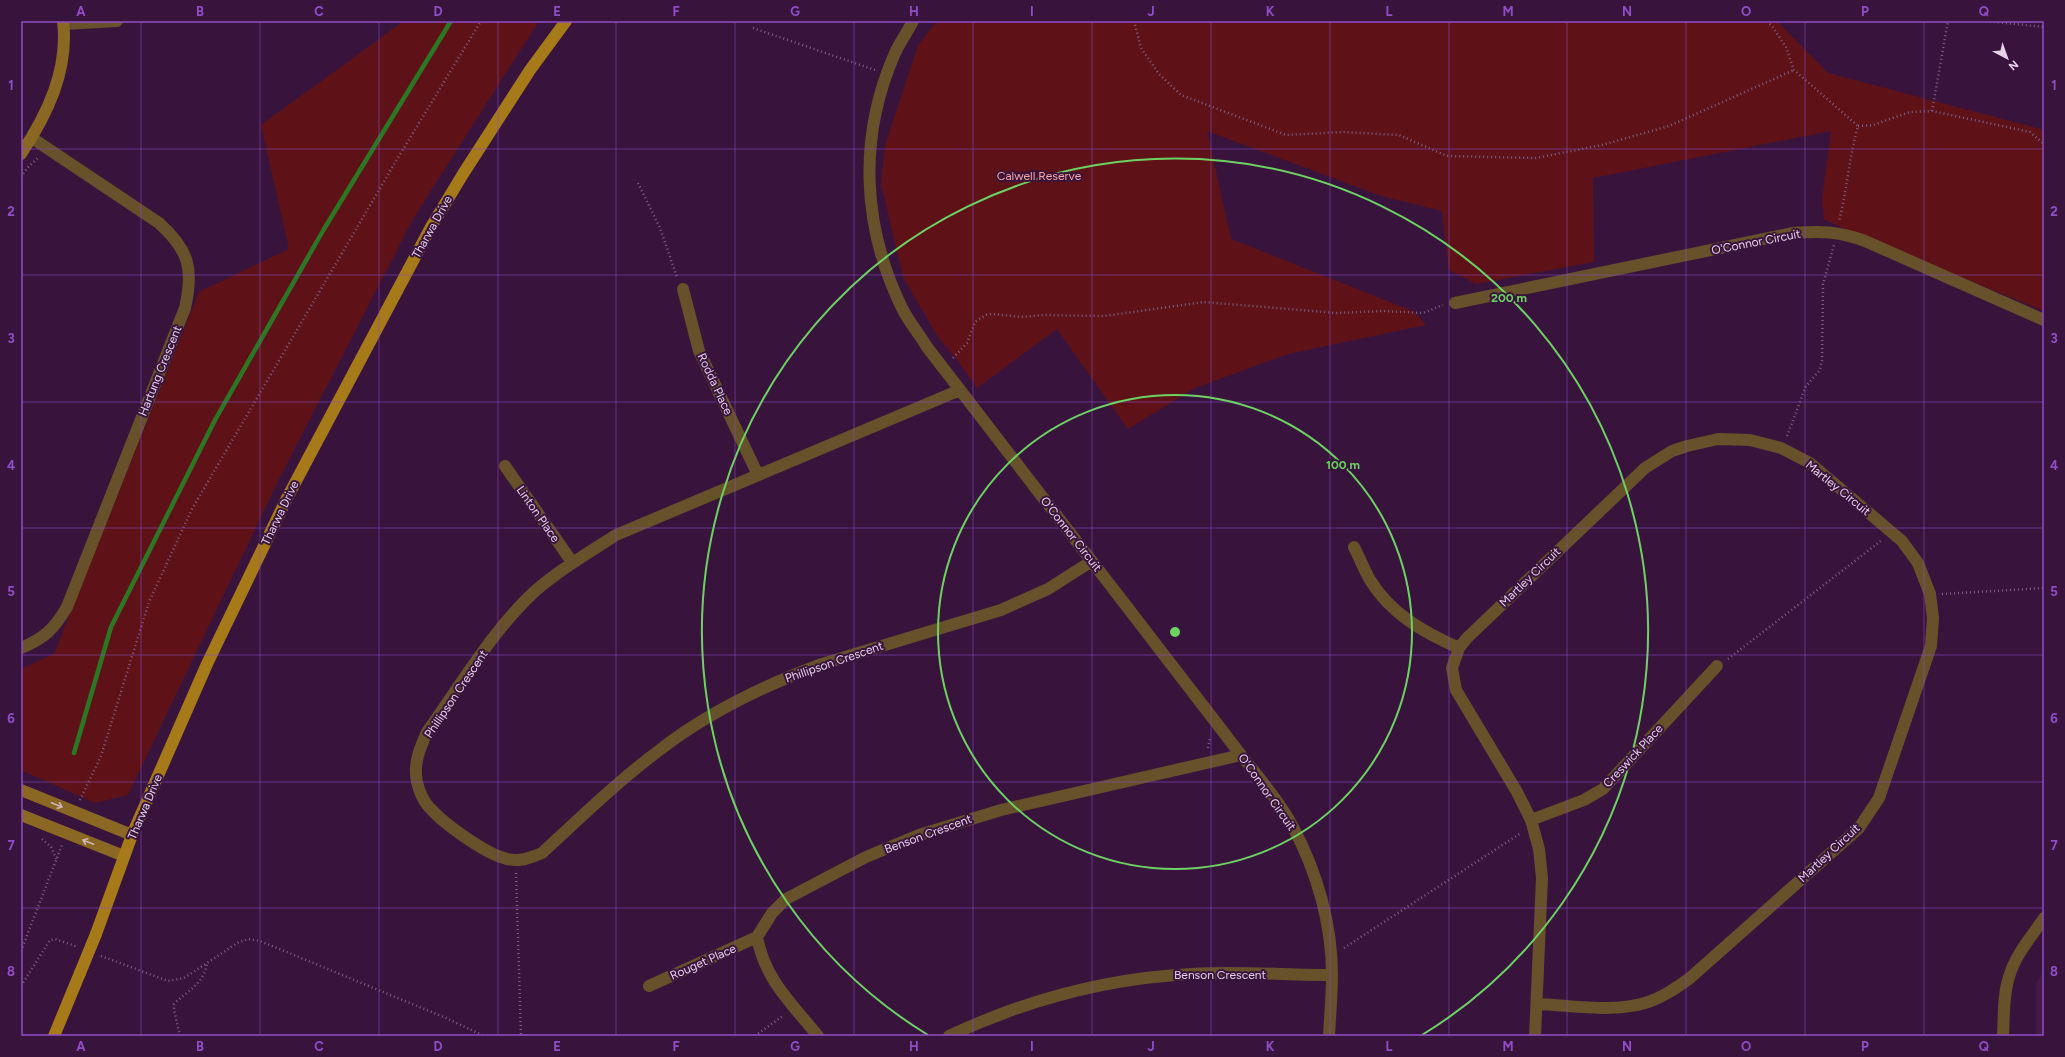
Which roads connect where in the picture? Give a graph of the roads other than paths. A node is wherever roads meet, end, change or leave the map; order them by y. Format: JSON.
{"nodes":[{"id":1,"x":118,"y":21,"type":"edge"},
{"id":2,"x":566,"y":21,"type":"edge"},
{"id":3,"x":914,"y":21,"type":"edge"},
{"id":4,"x":64,"y":22,"type":"edge"},
{"id":5,"x":32,"y":138,"type":"junction"},
{"id":6,"x":21,"y":154,"type":"edge"},
{"id":7,"x":683,"y":288,"type":"road end"},
{"id":8,"x":1455,"y":302,"type":"road end"},
{"id":9,"x":2044,"y":320,"type":"edge"},
{"id":10,"x":960,"y":390,"type":"junction"},
{"id":11,"x":505,"y":466,"type":"dead end"},
{"id":12,"x":758,"y":475,"type":"junction"},
{"id":13,"x":1354,"y":547,"type":"dead end"},
{"id":14,"x":1092,"y":561,"type":"junction"},
{"id":15,"x":572,"y":562,"type":"junction"},
{"id":16,"x":21,"y":648,"type":"edge"},
{"id":17,"x":1458,"y":648,"type":"junction"},
{"id":18,"x":1718,"y":666,"type":"road end"},
{"id":19,"x":1241,"y":755,"type":"junction"},
{"id":20,"x":21,"y":790,"type":"edge"},
{"id":21,"x":21,"y":815,"type":"edge"},
{"id":22,"x":1532,"y":824,"type":"junction"},
{"id":23,"x":132,"y":835,"type":"junction"},
{"id":24,"x":124,"y":856,"type":"junction"},
{"id":25,"x":2044,"y":918,"type":"edge"},
{"id":26,"x":757,"y":937,"type":"junction"},
{"id":27,"x":1332,"y":975,"type":"junction"},
{"id":28,"x":649,"y":986,"type":"dead end"},
{"id":29,"x":1536,"y":1004,"type":"junction"},
{"id":30,"x":54,"y":1036,"type":"edge"},
{"id":31,"x":818,"y":1036,"type":"edge"},
{"id":32,"x":949,"y":1036,"type":"edge"},
{"id":33,"x":1329,"y":1036,"type":"edge"},
{"id":34,"x":1535,"y":1036,"type":"edge"},
{"id":35,"x":2004,"y":1036,"type":"edge"}],
"edges":[{"from":1,"to":4,"type":"street"},
{"from":2,"to":23,"type":"main road","name":"Tharwa Drive"},
{"from":3,"to":10,"type":"street","name":"O'Connor Circuit"},
{"from":4,"to":5,"type":"street"},
{"from":5,"to":6,"type":"street"},
{"from":5,"to":16,"type":"street","name":"Hartung Crescent"},
{"from":7,"to":12,"type":"street","name":"Rodda Place"},
{"from":8,"to":9,"type":"street","name":"O'Connor Circuit"},
{"from":10,"to":12,"type":"street","name":"Phillipson Crescent"},
{"from":10,"to":14,"type":"street","name":"O'Connor Circuit"},
{"from":11,"to":15,"type":"street","name":"Linton Place"},
{"from":12,"to":15,"type":"street","name":"Phillipson Crescent"},
{"from":13,"to":17,"type":"street"},
{"from":14,"to":15,"type":"street","name":"Phillipson Crescent"},
{"from":14,"to":19,"type":"street","name":"O'Connor Circuit"},
{"from":17,"to":22,"type":"street","name":"Martley Circuit"},
{"from":17,"to":29,"type":"street","name":"Martley Circuit"},
{"from":18,"to":22,"type":"street","name":"Creswick Place"},
{"from":19,"to":26,"type":"street","name":"Benson Crescent"},
{"from":19,"to":27,"type":"street","name":"O'Connor Circuit"},
{"from":20,"to":23,"type":"street","one_way":true},
{"from":24,"to":21,"type":"street","one_way":true},
{"from":22,"to":29,"type":"street","name":"Martley Circuit"},
{"from":23,"to":24,"type":"main road","name":"Tharwa Drive"},
{"from":24,"to":30,"type":"main road","name":"Tharwa Drive","bridge":true},
{"from":25,"to":35,"type":"street"},
{"from":26,"to":28,"type":"street","name":"Rouget Place"},
{"from":26,"to":31,"type":"street"},
{"from":27,"to":32,"type":"street","name":"Benson Crescent"},
{"from":27,"to":33,"type":"street","name":"O'Connor Circuit"},
{"from":29,"to":34,"type":"street","name":"Martley Circuit"}]}
